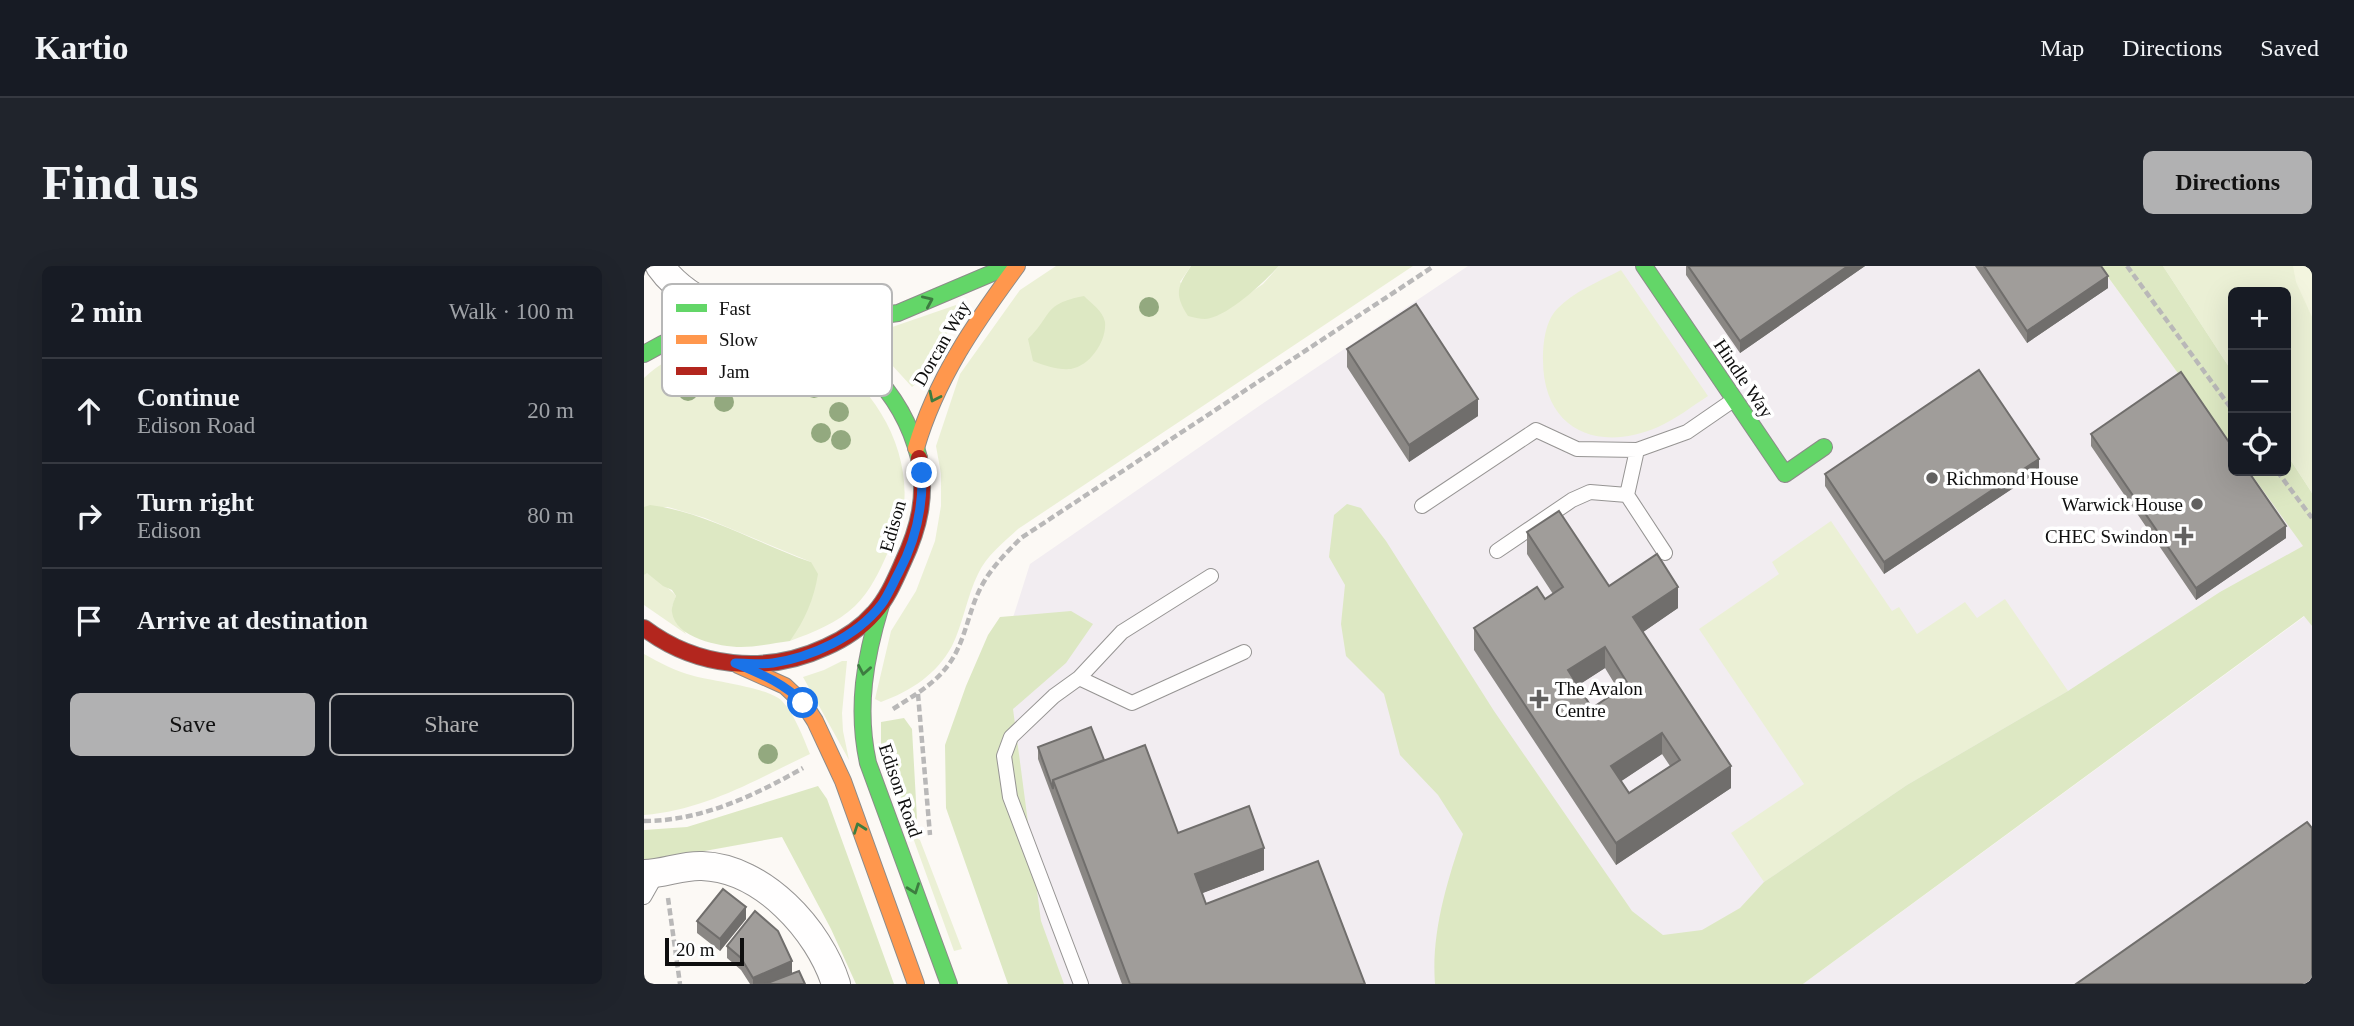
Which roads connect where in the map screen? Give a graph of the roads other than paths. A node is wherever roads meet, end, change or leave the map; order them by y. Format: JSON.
{"nodes":[{"id":1,"x":660,"y":266,"type":"edge"},
{"id":2,"x":1009,"y":266,"type":"edge"},
{"id":3,"x":1017,"y":266,"type":"edge"},
{"id":4,"x":1644,"y":266,"type":"edge"},
{"id":5,"x":676,"y":284,"type":"edge"},
{"id":6,"x":892,"y":314,"type":"edge"},
{"id":7,"x":662,"y":344,"type":"edge"},
{"id":8,"x":644,"y":354,"type":"edge"},
{"id":9,"x":889,"y":396,"type":"edge"},
{"id":10,"x":1733,"y":400,"type":"junction"},
{"id":11,"x":1825,"y":447,"type":"dead end"},
{"id":12,"x":916,"y":449,"type":"junction"},
{"id":13,"x":1637,"y":450,"type":"junction"},
{"id":14,"x":1627,"y":495,"type":"junction"},
{"id":15,"x":1422,"y":506,"type":"dead end"},
{"id":16,"x":1497,"y":551,"type":"dead end"},
{"id":17,"x":1665,"y":553,"type":"dead end"},
{"id":18,"x":1211,"y":576,"type":"dead end"},
{"id":19,"x":881,"y":605,"type":"junction"},
{"id":20,"x":644,"y":628,"type":"edge"},
{"id":21,"x":1244,"y":652,"type":"dead end"},
{"id":22,"x":735,"y":663,"type":"junction"},
{"id":23,"x":1079,"y":678,"type":"junction"},
{"id":24,"x":653,"y":879,"type":"edge"},
{"id":25,"x":836,"y":984,"type":"edge"},
{"id":26,"x":916,"y":984,"type":"edge"},
{"id":27,"x":949,"y":984,"type":"edge"},
{"id":28,"x":1081,"y":984,"type":"edge"}],
"edges":[{"from":1,"to":5,"type":"street"},
{"from":6,"to":2,"type":"main road","name":"Dorcan Way","one_way":true},
{"from":3,"to":12,"type":"main road","name":"Dorcan Way","one_way":true},
{"from":4,"to":10,"type":"main road","name":"Hindle Way"},
{"from":7,"to":8,"type":"main road","name":"Edison"},
{"from":9,"to":12,"type":"main road","name":"Edison"},
{"from":10,"to":11,"type":"main road","name":"Hindle Way"},
{"from":10,"to":13,"type":"lane"},
{"from":12,"to":19,"type":"main road","name":"Edison"},
{"from":13,"to":14,"type":"lane"},
{"from":13,"to":15,"type":"lane"},
{"from":14,"to":16,"type":"lane"},
{"from":14,"to":17,"type":"lane"},
{"from":18,"to":23,"type":"lane"},
{"from":19,"to":22,"type":"main road","name":"Edison"},
{"from":19,"to":27,"type":"main road","name":"Edison Road","one_way":true},
{"from":20,"to":22,"type":"main road","name":"Edison"},
{"from":21,"to":23,"type":"lane"},
{"from":26,"to":22,"type":"main road","one_way":true},
{"from":23,"to":28,"type":"lane"},
{"from":24,"to":25,"type":"street"}]}
